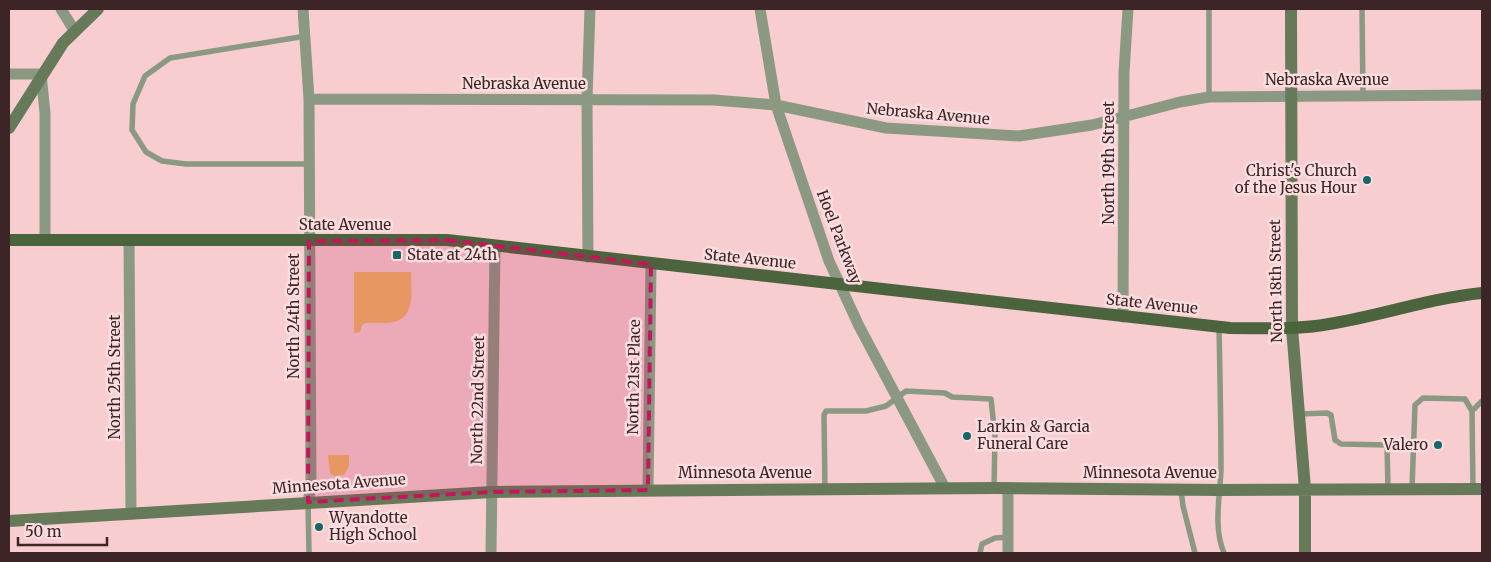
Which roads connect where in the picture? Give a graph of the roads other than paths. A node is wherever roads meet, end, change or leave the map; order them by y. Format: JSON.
{"nodes":[{"id":1,"x":61,"y":9,"type":"edge"},
{"id":2,"x":98,"y":9,"type":"edge"},
{"id":3,"x":303,"y":9,"type":"edge"},
{"id":4,"x":590,"y":9,"type":"edge"},
{"id":5,"x":760,"y":9,"type":"edge"},
{"id":6,"x":1128,"y":9,"type":"edge"},
{"id":7,"x":1209,"y":9,"type":"edge"},
{"id":8,"x":1291,"y":9,"type":"edge"},
{"id":9,"x":1362,"y":9,"type":"edge"},
{"id":10,"x":74,"y":30,"type":"junction"},
{"id":11,"x":306,"y":36,"type":"junction"},
{"id":12,"x":9,"y":74,"type":"edge"},
{"id":13,"x":41,"y":74,"type":"junction"},
{"id":14,"x":1291,"y":95,"type":"junction"},
{"id":15,"x":1363,"y":95,"type":"junction"},
{"id":16,"x":1482,"y":95,"type":"edge"},
{"id":17,"x":1209,"y":97,"type":"junction"},
{"id":18,"x":587,"y":99,"type":"junction"},
{"id":19,"x":309,"y":100,"type":"junction"},
{"id":20,"x":776,"y":105,"type":"junction"},
{"id":21,"x":1124,"y":116,"type":"junction"},
{"id":22,"x":9,"y":128,"type":"edge"},
{"id":23,"x":308,"y":164,"type":"junction"},
{"id":24,"x":9,"y":240,"type":"edge"},
{"id":25,"x":45,"y":240,"type":"junction"},
{"id":26,"x":130,"y":240,"type":"junction"},
{"id":27,"x":309,"y":241,"type":"junction"},
{"id":28,"x":495,"y":246,"type":"junction"},
{"id":29,"x":588,"y":257,"type":"junction"},
{"id":30,"x":651,"y":264,"type":"junction"},
{"id":31,"x":840,"y":285,"type":"junction"},
{"id":32,"x":1482,"y":294,"type":"edge"},
{"id":33,"x":1123,"y":317,"type":"junction"},
{"id":34,"x":1219,"y":328,"type":"junction"},
{"id":35,"x":1292,"y":328,"type":"junction"},
{"id":36,"x":898,"y":398,"type":"junction"},
{"id":37,"x":1482,"y":401,"type":"edge"},
{"id":38,"x":1472,"y":411,"type":"junction"},
{"id":39,"x":1299,"y":414,"type":"junction"},
{"id":40,"x":1387,"y":445,"type":"junction"},
{"id":41,"x":1414,"y":446,"type":"junction"},
{"id":42,"x":945,"y":488,"type":"junction"},
{"id":43,"x":994,"y":488,"type":"junction"},
{"id":44,"x":1008,"y":488,"type":"junction"},
{"id":45,"x":825,"y":489,"type":"junction"},
{"id":46,"x":1305,"y":489,"type":"junction"},
{"id":47,"x":1388,"y":489,"type":"junction"},
{"id":48,"x":1412,"y":489,"type":"junction"},
{"id":49,"x":1477,"y":489,"type":"edge"},
{"id":50,"x":648,"y":490,"type":"junction"},
{"id":51,"x":1181,"y":490,"type":"junction"},
{"id":52,"x":1219,"y":490,"type":"junction"},
{"id":53,"x":492,"y":492,"type":"junction"},
{"id":54,"x":308,"y":502,"type":"junction"},
{"id":55,"x":130,"y":514,"type":"junction"},
{"id":56,"x":9,"y":521,"type":"edge"},
{"id":57,"x":1008,"y":537,"type":"junction"},
{"id":58,"x":309,"y":553,"type":"edge"},
{"id":59,"x":491,"y":553,"type":"edge"},
{"id":60,"x":980,"y":553,"type":"edge"},
{"id":61,"x":1008,"y":553,"type":"edge"},
{"id":62,"x":1195,"y":553,"type":"edge"},
{"id":63,"x":1224,"y":553,"type":"edge"},
{"id":64,"x":1305,"y":553,"type":"edge"}],
"edges":[{"from":1,"to":10,"type":"street"},
{"from":2,"to":10,"type":"main road"},
{"from":3,"to":11,"type":"street","name":"North 24th Street"},
{"from":4,"to":18,"type":"street"},
{"from":5,"to":20,"type":"street","name":"Hoel Parkway"},
{"from":6,"to":21,"type":"street","name":"North 19th Street"},
{"from":7,"to":17,"type":"lane"},
{"from":8,"to":14,"type":"main road","name":"North 18th Street"},
{"from":9,"to":15,"type":"lane"},
{"from":10,"to":13,"type":"main road"},
{"from":11,"to":19,"type":"street","name":"North 24th Street"},
{"from":11,"to":23,"type":"lane"},
{"from":12,"to":13,"type":"street"},
{"from":13,"to":22,"type":"main road"},
{"from":13,"to":25,"type":"street"},
{"from":14,"to":15,"type":"street","name":"Nebraska Avenue"},
{"from":14,"to":17,"type":"street","name":"Nebraska Avenue"},
{"from":14,"to":35,"type":"main road","name":"North 18th Street"},
{"from":15,"to":16,"type":"street","name":"Nebraska Avenue"},
{"from":17,"to":21,"type":"street","name":"Nebraska Avenue"},
{"from":18,"to":19,"type":"street","name":"Nebraska Avenue"},
{"from":18,"to":20,"type":"street","name":"Nebraska Avenue"},
{"from":18,"to":29,"type":"street"},
{"from":19,"to":23,"type":"street","name":"North 24th Street"},
{"from":20,"to":21,"type":"street","name":"Nebraska Avenue"},
{"from":20,"to":31,"type":"street","name":"Hoel Parkway"},
{"from":21,"to":33,"type":"street","name":"North 19th Street"},
{"from":23,"to":27,"type":"street","name":"North 24th Street"},
{"from":24,"to":25,"type":"main road","name":"State Avenue"},
{"from":25,"to":26,"type":"main road","name":"State Avenue"},
{"from":26,"to":27,"type":"main road","name":"State Avenue"},
{"from":26,"to":55,"type":"street","name":"North 25th Street"},
{"from":27,"to":28,"type":"main road","name":"State Avenue"},
{"from":27,"to":54,"type":"street","name":"North 24th Street"},
{"from":28,"to":29,"type":"main road","name":"State Avenue"},
{"from":28,"to":53,"type":"street","name":"North 22nd Street"},
{"from":29,"to":30,"type":"main road","name":"State Avenue"},
{"from":30,"to":31,"type":"main road","name":"State Avenue"},
{"from":30,"to":50,"type":"street","name":"North 21st Place"},
{"from":31,"to":33,"type":"main road","name":"State Avenue"},
{"from":31,"to":36,"type":"street","name":"Hoel Parkway"},
{"from":32,"to":35,"type":"main road","name":"State Avenue"},
{"from":33,"to":34,"type":"main road","name":"State Avenue"},
{"from":34,"to":35,"type":"main road","name":"State Avenue"},
{"from":34,"to":52,"type":"lane"},
{"from":35,"to":39,"type":"main road","name":"North 18th Street"},
{"from":36,"to":42,"type":"street","name":"Hoel Parkway"},
{"from":36,"to":43,"type":"lane"},
{"from":36,"to":45,"type":"lane"},
{"from":37,"to":38,"type":"lane"},
{"from":38,"to":41,"type":"lane"},
{"from":38,"to":49,"type":"lane"},
{"from":39,"to":40,"type":"lane"},
{"from":39,"to":46,"type":"main road","name":"North 18th Street"},
{"from":40,"to":41,"type":"lane"},
{"from":40,"to":47,"type":"lane"},
{"from":41,"to":48,"type":"lane"},
{"from":42,"to":43,"type":"main road","name":"Minnesota Avenue"},
{"from":42,"to":45,"type":"main road","name":"Minnesota Avenue"},
{"from":43,"to":44,"type":"main road","name":"Minnesota Avenue"},
{"from":44,"to":51,"type":"main road","name":"Minnesota Avenue"},
{"from":44,"to":57,"type":"street"},
{"from":45,"to":50,"type":"main road","name":"Minnesota Avenue"},
{"from":46,"to":47,"type":"main road","name":"Minnesota Avenue"},
{"from":46,"to":52,"type":"main road","name":"Minnesota Avenue"},
{"from":46,"to":64,"type":"main road","name":"North 18th Street"},
{"from":47,"to":48,"type":"main road","name":"Minnesota Avenue"},
{"from":48,"to":49,"type":"main road","name":"Minnesota Avenue"},
{"from":50,"to":53,"type":"main road","name":"Minnesota Avenue"},
{"from":51,"to":52,"type":"main road","name":"Minnesota Avenue"},
{"from":51,"to":62,"type":"lane"},
{"from":52,"to":63,"type":"lane"},
{"from":53,"to":54,"type":"main road","name":"Minnesota Avenue"},
{"from":53,"to":59,"type":"street","name":"North 22nd Street"},
{"from":54,"to":55,"type":"main road","name":"Minnesota Avenue"},
{"from":54,"to":58,"type":"lane"},
{"from":55,"to":56,"type":"main road","name":"Minnesota Avenue"},
{"from":57,"to":60,"type":"lane"},
{"from":57,"to":61,"type":"street"}]}
